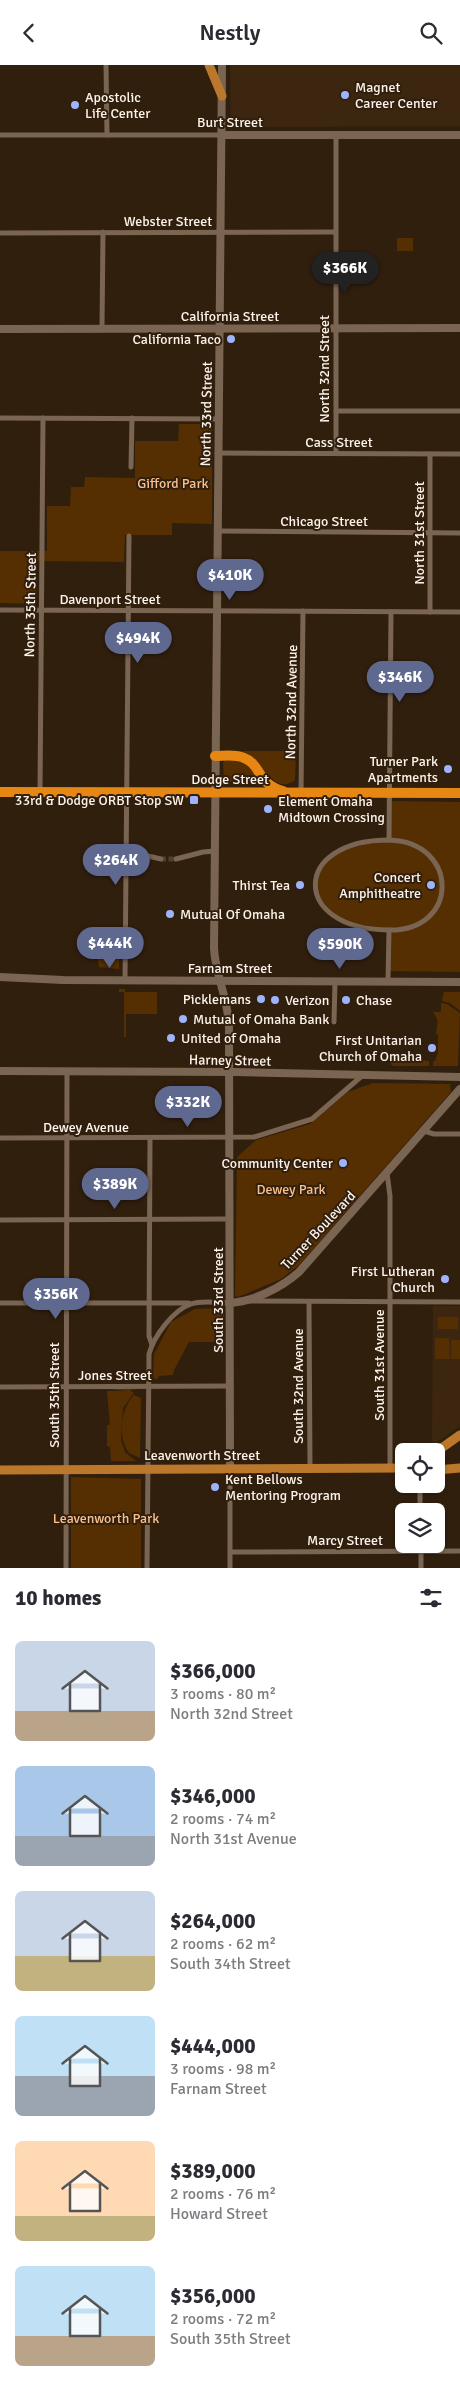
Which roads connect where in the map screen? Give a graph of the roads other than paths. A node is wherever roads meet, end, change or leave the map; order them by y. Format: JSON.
{"nodes":[{"id":1,"x":106,"y":65,"type":"edge"},
{"id":2,"x":209,"y":65,"type":"edge"},
{"id":3,"x":222,"y":65,"type":"edge"},
{"id":4,"x":222,"y":96,"type":"junction"},
{"id":5,"x":0,"y":135,"type":"edge"},
{"id":6,"x":107,"y":135,"type":"junction"},
{"id":7,"x":221,"y":135,"type":"junction"},
{"id":8,"x":336,"y":135,"type":"junction"},
{"id":9,"x":460,"y":135,"type":"edge"},
{"id":10,"x":103,"y":232,"type":"junction"},
{"id":11,"x":221,"y":232,"type":"junction"},
{"id":12,"x":335,"y":232,"type":"junction"},
{"id":13,"x":0,"y":233,"type":"edge"},
{"id":14,"x":335,"y":328,"type":"junction"},
{"id":15,"x":460,"y":328,"type":"edge"},
{"id":16,"x":0,"y":329,"type":"edge"},
{"id":17,"x":102,"y":329,"type":"junction"},
{"id":18,"x":220,"y":329,"type":"junction"},
{"id":19,"x":336,"y":411,"type":"junction"},
{"id":20,"x":460,"y":411,"type":"edge"},
{"id":21,"x":0,"y":418,"type":"edge"},
{"id":22,"x":43,"y":418,"type":"junction"},
{"id":23,"x":132,"y":419,"type":"junction"},
{"id":24,"x":219,"y":419,"type":"junction"},
{"id":25,"x":217,"y":453,"type":"junction"},
{"id":26,"x":336,"y":453,"type":"junction"},
{"id":27,"x":430,"y":454,"type":"junction"},
{"id":28,"x":460,"y":454,"type":"edge"},
{"id":29,"x":131,"y":467,"type":"dead end"},
{"id":30,"x":217,"y":531,"type":"junction"},
{"id":31,"x":430,"y":533,"type":"junction"},
{"id":32,"x":460,"y":533,"type":"edge"},
{"id":33,"x":129,"y":536,"type":"dead end"},
{"id":34,"x":0,"y":609,"type":"edge"},
{"id":35,"x":41,"y":610,"type":"junction"},
{"id":36,"x":128,"y":610,"type":"junction"},
{"id":37,"x":216,"y":611,"type":"junction"},
{"id":38,"x":303,"y":611,"type":"junction"},
{"id":39,"x":430,"y":611,"type":"junction"},
{"id":40,"x":390,"y":612,"type":"junction"},
{"id":41,"x":460,"y":612,"type":"edge"},
{"id":42,"x":215,"y":756,"type":"junction"},
{"id":43,"x":0,"y":792,"type":"edge"},
{"id":44,"x":40,"y":792,"type":"junction"},
{"id":45,"x":127,"y":793,"type":"junction"},
{"id":46,"x":215,"y":793,"type":"junction"},
{"id":47,"x":298,"y":793,"type":"junction"},
{"id":48,"x":389,"y":793,"type":"junction"},
{"id":49,"x":432,"y":793,"type":"junction"},
{"id":50,"x":460,"y":793,"type":"edge"},
{"id":51,"x":460,"y":798,"type":"edge"},
{"id":52,"x":389,"y":840,"type":"junction"},
{"id":53,"x":126,"y":851,"type":"junction"},
{"id":54,"x":215,"y":851,"type":"junction"},
{"id":55,"x":436,"y":853,"type":"dead end"},
{"id":56,"x":162,"y":859,"type":"tunnel mouth"},
{"id":57,"x":176,"y":859,"type":"tunnel mouth"},
{"id":58,"x":444,"y":908,"type":"dead end"},
{"id":59,"x":388,"y":930,"type":"junction"},
{"id":60,"x":0,"y":977,"type":"edge"},
{"id":61,"x":125,"y":980,"type":"junction"},
{"id":62,"x":220,"y":981,"type":"junction"},
{"id":63,"x":334,"y":981,"type":"junction"},
{"id":64,"x":388,"y":981,"type":"junction"},
{"id":65,"x":460,"y":982,"type":"edge"},
{"id":66,"x":334,"y":1020,"type":"dead end"},
{"id":67,"x":0,"y":1071,"type":"edge"},
{"id":68,"x":67,"y":1072,"type":"junction"},
{"id":69,"x":230,"y":1072,"type":"junction"},
{"id":70,"x":363,"y":1075,"type":"junction"},
{"id":71,"x":460,"y":1077,"type":"edge"},
{"id":72,"x":460,"y":1089,"type":"edge"},
{"id":73,"x":424,"y":1131,"type":"junction"},
{"id":74,"x":460,"y":1134,"type":"edge"},
{"id":75,"x":0,"y":1138,"type":"edge"},
{"id":76,"x":67,"y":1138,"type":"junction"},
{"id":77,"x":150,"y":1138,"type":"junction"},
{"id":78,"x":230,"y":1138,"type":"junction"},
{"id":79,"x":387,"y":1173,"type":"junction"},
{"id":80,"x":66,"y":1219,"type":"junction"},
{"id":81,"x":150,"y":1219,"type":"junction"},
{"id":82,"x":230,"y":1219,"type":"junction"},
{"id":83,"x":0,"y":1220,"type":"edge"},
{"id":84,"x":243,"y":1301,"type":"junction"},
{"id":85,"x":309,"y":1302,"type":"junction"},
{"id":86,"x":390,"y":1302,"type":"junction"},
{"id":87,"x":460,"y":1302,"type":"edge"},
{"id":88,"x":0,"y":1303,"type":"edge"},
{"id":89,"x":66,"y":1303,"type":"junction"},
{"id":90,"x":149,"y":1303,"type":"junction"},
{"id":91,"x":192,"y":1303,"type":"junction"},
{"id":92,"x":230,"y":1303,"type":"junction"},
{"id":93,"x":152,"y":1345,"type":"junction"},
{"id":94,"x":66,"y":1386,"type":"junction"},
{"id":95,"x":148,"y":1386,"type":"junction"},
{"id":96,"x":230,"y":1386,"type":"junction"},
{"id":97,"x":0,"y":1387,"type":"edge"},
{"id":98,"x":460,"y":1435,"type":"edge"},
{"id":99,"x":445,"y":1446,"type":"edge"},
{"id":100,"x":390,"y":1468,"type":"junction"},
{"id":101,"x":395,"y":1468,"type":"edge"},
{"id":102,"x":460,"y":1468,"type":"edge"},
{"id":103,"x":148,"y":1469,"type":"junction"},
{"id":104,"x":230,"y":1469,"type":"junction"},
{"id":105,"x":310,"y":1469,"type":"junction"},
{"id":106,"x":445,"y":1469,"type":"edge"},
{"id":107,"x":0,"y":1470,"type":"edge"},
{"id":108,"x":66,"y":1470,"type":"junction"},
{"id":109,"x":230,"y":1551,"type":"junction"},
{"id":110,"x":395,"y":1551,"type":"edge"},
{"id":111,"x":445,"y":1551,"type":"edge"},
{"id":112,"x":460,"y":1551,"type":"edge"},
{"id":113,"x":421,"y":1553,"type":"edge"},
{"id":114,"x":66,"y":1568,"type":"edge"},
{"id":115,"x":147,"y":1568,"type":"edge"},
{"id":116,"x":230,"y":1568,"type":"edge"},
{"id":117,"x":421,"y":1568,"type":"edge"}],
"edges":[{"from":1,"to":6,"type":"street"},
{"from":2,"to":4,"type":"main road"},
{"from":3,"to":4,"type":"street","name":"North 33rd Street"},
{"from":4,"to":7,"type":"street","name":"North 33rd Street"},
{"from":5,"to":6,"type":"street","name":"Burt Street"},
{"from":6,"to":7,"type":"street","name":"Burt Street"},
{"from":7,"to":8,"type":"street","name":"Burt Street"},
{"from":7,"to":11,"type":"street","name":"North 33rd Street"},
{"from":8,"to":9,"type":"street","name":"Burt Street"},
{"from":8,"to":12,"type":"street","name":"North 32nd Street"},
{"from":10,"to":11,"type":"street","name":"Webster Street"},
{"from":10,"to":13,"type":"street","name":"Webster Street"},
{"from":10,"to":17,"type":"street"},
{"from":11,"to":12,"type":"street","name":"Webster Street"},
{"from":11,"to":18,"type":"street","name":"North 33rd Street"},
{"from":12,"to":14,"type":"street","name":"North 32nd Street"},
{"from":14,"to":15,"type":"street","name":"California Street"},
{"from":14,"to":18,"type":"street","name":"California Street"},
{"from":14,"to":19,"type":"street","name":"North 32nd Street"},
{"from":16,"to":17,"type":"street","name":"California Street"},
{"from":17,"to":18,"type":"street","name":"California Street"},
{"from":18,"to":24,"type":"street","name":"North 33rd Street"},
{"from":19,"to":20,"type":"street"},
{"from":19,"to":26,"type":"street","name":"North 32nd Street"},
{"from":21,"to":22,"type":"street"},
{"from":22,"to":23,"type":"street"},
{"from":22,"to":35,"type":"street","name":"North 35th Street"},
{"from":23,"to":24,"type":"street"},
{"from":23,"to":29,"type":"street"},
{"from":24,"to":25,"type":"street","name":"North 33rd Street"},
{"from":25,"to":26,"type":"street","name":"Cass Street"},
{"from":25,"to":30,"type":"street","name":"North 33rd Street"},
{"from":26,"to":27,"type":"street","name":"Cass Street"},
{"from":27,"to":28,"type":"street","name":"Cass Street"},
{"from":27,"to":31,"type":"street","name":"North 31st Street"},
{"from":30,"to":31,"type":"street","name":"Chicago Street"},
{"from":30,"to":37,"type":"street","name":"North 33rd Street"},
{"from":31,"to":32,"type":"street","name":"Chicago Street"},
{"from":31,"to":39,"type":"street","name":"North 31st Street"},
{"from":33,"to":36,"type":"street"},
{"from":34,"to":35,"type":"street","name":"Davenport Street"},
{"from":35,"to":36,"type":"street","name":"Davenport Street"},
{"from":35,"to":44,"type":"street","name":"North 35th Street"},
{"from":36,"to":37,"type":"street","name":"Davenport Street"},
{"from":36,"to":45,"type":"street"},
{"from":37,"to":38,"type":"street","name":"Davenport Street"},
{"from":37,"to":42,"type":"street","name":"North 33rd Street"},
{"from":38,"to":40,"type":"street","name":"Davenport Street"},
{"from":38,"to":47,"type":"street","name":"North 32nd Avenue"},
{"from":39,"to":40,"type":"street","name":"Davenport Street"},
{"from":39,"to":41,"type":"street","name":"Davenport Street"},
{"from":40,"to":48,"type":"street"},
{"from":42,"to":46,"type":"street","name":"North 33rd Street"},
{"from":42,"to":47,"type":"highway"},
{"from":43,"to":44,"type":"highway","name":"Dodge Street"},
{"from":44,"to":45,"type":"highway","name":"Dodge Street"},
{"from":45,"to":46,"type":"highway","name":"Dodge Street"},
{"from":45,"to":53,"type":"street"},
{"from":46,"to":47,"type":"highway","name":"Dodge Street"},
{"from":46,"to":54,"type":"street","name":"South 33rd Street"},
{"from":47,"to":48,"type":"highway","name":"Dodge Street"},
{"from":48,"to":49,"type":"highway","name":"Dodge Street"},
{"from":48,"to":52,"type":"street"},
{"from":49,"to":50,"type":"highway","name":"Dodge Street"},
{"from":49,"to":51,"type":"highway"},
{"from":52,"to":55,"type":"street"},
{"from":52,"to":59,"type":"street"},
{"from":53,"to":56,"type":"street"},
{"from":53,"to":61,"type":"street"},
{"from":54,"to":57,"type":"street"},
{"from":54,"to":62,"type":"street","name":"South 33rd Street"},
{"from":58,"to":59,"type":"street"},
{"from":59,"to":64,"type":"street"},
{"from":60,"to":61,"type":"street","name":"Farnam Street"},
{"from":61,"to":62,"type":"street","name":"Farnam Street"},
{"from":62,"to":63,"type":"street","name":"Farnam Street"},
{"from":62,"to":69,"type":"street","name":"South 33rd Street"},
{"from":63,"to":64,"type":"street","name":"Farnam Street"},
{"from":63,"to":66,"type":"street"},
{"from":64,"to":65,"type":"street","name":"Farnam Street"},
{"from":67,"to":68,"type":"street","name":"Harney Street"},
{"from":68,"to":69,"type":"street","name":"Harney Street"},
{"from":68,"to":76,"type":"street","name":"South 35th Street"},
{"from":69,"to":70,"type":"street","name":"Harney Street"},
{"from":69,"to":78,"type":"street","name":"South 33rd Street"},
{"from":70,"to":71,"type":"street","name":"Harney Street"},
{"from":70,"to":78,"type":"street","name":"Dewey Avenue"},
{"from":72,"to":73,"type":"street","name":"Turner Boulevard"},
{"from":73,"to":74,"type":"street"},
{"from":73,"to":79,"type":"street","name":"Turner Boulevard"},
{"from":75,"to":76,"type":"street","name":"Dewey Avenue"},
{"from":76,"to":77,"type":"street","name":"Dewey Avenue"},
{"from":76,"to":80,"type":"street","name":"South 35th Street"},
{"from":77,"to":78,"type":"street","name":"Dewey Avenue"},
{"from":77,"to":81,"type":"street"},
{"from":78,"to":82,"type":"street","name":"South 33rd Street"},
{"from":79,"to":84,"type":"street","name":"Turner Boulevard"},
{"from":79,"to":86,"type":"street","name":"South 31st Avenue"},
{"from":80,"to":81,"type":"street"},
{"from":80,"to":83,"type":"street"},
{"from":80,"to":89,"type":"street","name":"South 35th Street"},
{"from":81,"to":82,"type":"street"},
{"from":81,"to":90,"type":"street"},
{"from":82,"to":92,"type":"street","name":"South 33rd Street"},
{"from":84,"to":85,"type":"street"},
{"from":84,"to":92,"type":"street","name":"Turner Boulevard"},
{"from":85,"to":86,"type":"street"},
{"from":85,"to":105,"type":"street","name":"South 32nd Avenue"},
{"from":86,"to":87,"type":"street"},
{"from":86,"to":100,"type":"street","name":"South 31st Avenue"},
{"from":88,"to":89,"type":"street","name":"Turner Boulevard"},
{"from":89,"to":90,"type":"street","name":"Turner Boulevard"},
{"from":89,"to":94,"type":"street","name":"South 35th Street"},
{"from":90,"to":91,"type":"street","name":"Turner Boulevard"},
{"from":90,"to":93,"type":"street"},
{"from":91,"to":92,"type":"street","name":"Turner Boulevard"},
{"from":91,"to":93,"type":"street"},
{"from":92,"to":96,"type":"street","name":"South 33rd Street"},
{"from":93,"to":95,"type":"street"},
{"from":94,"to":95,"type":"street","name":"Jones Street"},
{"from":94,"to":97,"type":"street","name":"Jones Street"},
{"from":94,"to":108,"type":"street","name":"South 35th Street"},
{"from":95,"to":96,"type":"street","name":"Jones Street"},
{"from":95,"to":103,"type":"street"},
{"from":96,"to":104,"type":"street","name":"South 33rd Street"},
{"from":98,"to":99,"type":"main road"},
{"from":100,"to":101,"type":"main road","name":"Leavenworth Street"},
{"from":100,"to":105,"type":"main road","name":"Leavenworth Street"},
{"from":102,"to":106,"type":"main road"},
{"from":103,"to":104,"type":"main road","name":"Leavenworth Street"},
{"from":103,"to":108,"type":"main road","name":"Leavenworth Street"},
{"from":103,"to":115,"type":"street"},
{"from":104,"to":105,"type":"main road","name":"Leavenworth Street"},
{"from":104,"to":109,"type":"street","name":"South 33rd Street"},
{"from":107,"to":108,"type":"main road","name":"Leavenworth Street"},
{"from":108,"to":114,"type":"street","name":"South 35th Street"},
{"from":109,"to":110,"type":"street","name":"Marcy Street"},
{"from":109,"to":116,"type":"street","name":"South 33rd Street"},
{"from":111,"to":112,"type":"street","name":"Marcy Street"},
{"from":113,"to":117,"type":"street"}]}
